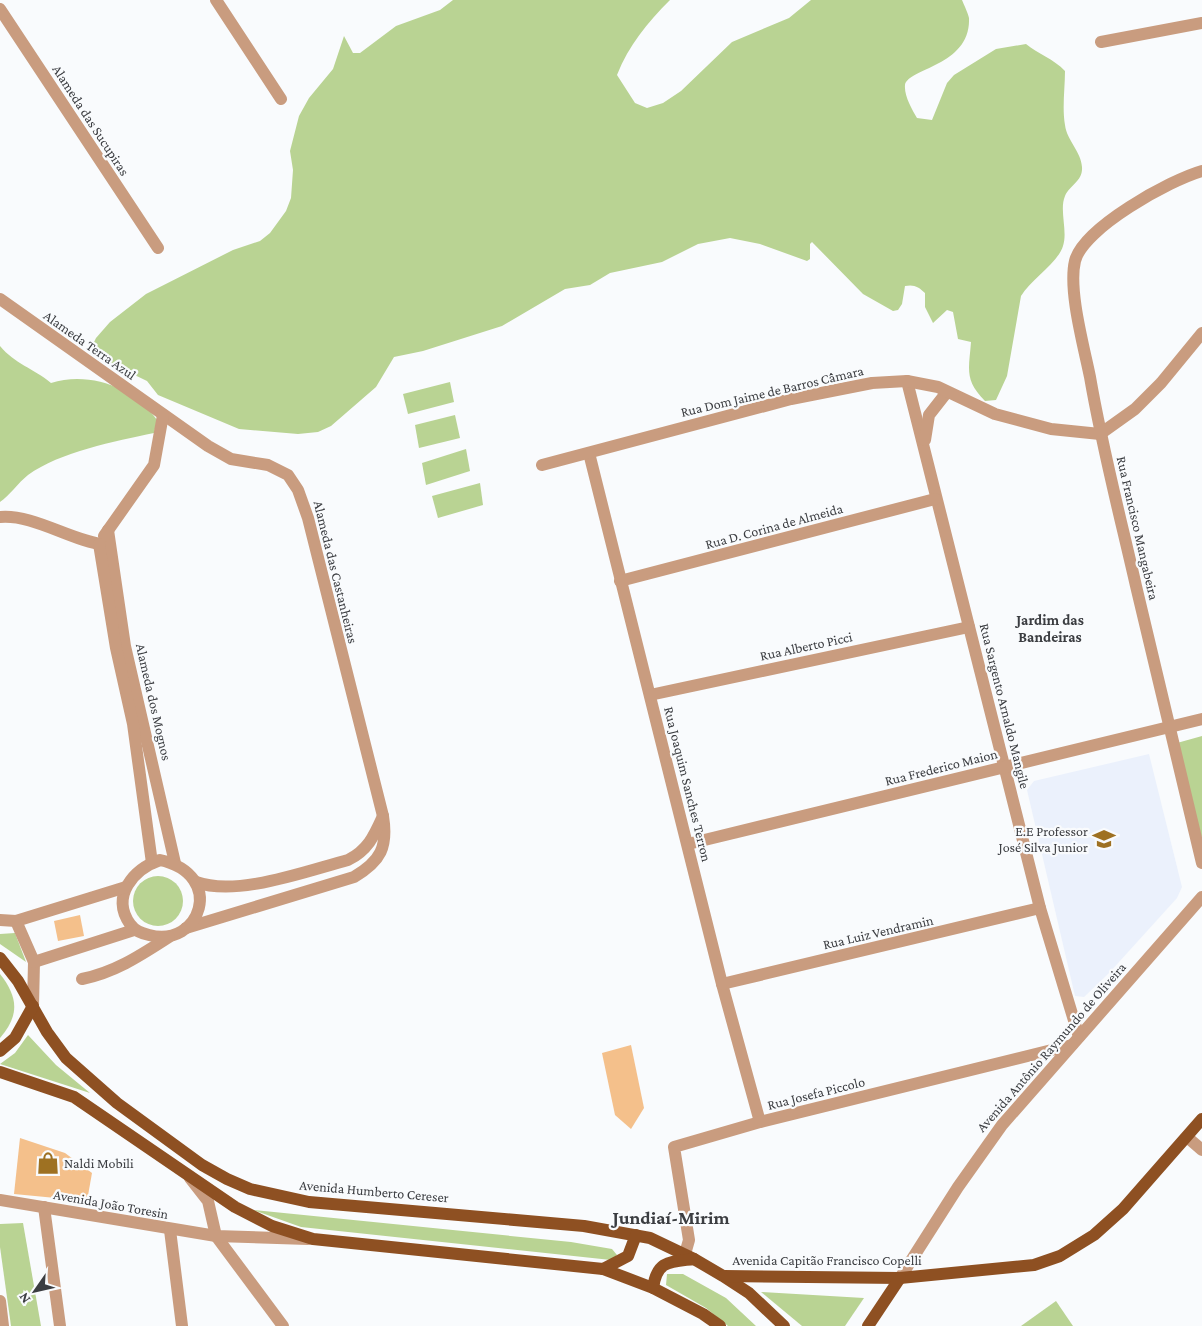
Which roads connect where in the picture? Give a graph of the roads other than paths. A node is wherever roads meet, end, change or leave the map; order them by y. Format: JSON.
{"nodes":[{"id":1,"x":216,"y":0,"type":"edge"},
{"id":2,"x":0,"y":9,"type":"edge"},
{"id":3,"x":1202,"y":23,"type":"edge"},
{"id":4,"x":1101,"y":42,"type":"dead end"},
{"id":5,"x":281,"y":99,"type":"dead end"},
{"id":6,"x":1202,"y":170,"type":"edge"},
{"id":7,"x":158,"y":248,"type":"dead end"},
{"id":8,"x":0,"y":299,"type":"edge"},
{"id":9,"x":1202,"y":334,"type":"edge"},
{"id":10,"x":907,"y":381,"type":"junction"},
{"id":11,"x":947,"y":392,"type":"junction"},
{"id":12,"x":163,"y":415,"type":"junction"},
{"id":13,"x":1100,"y":434,"type":"junction"},
{"id":14,"x":925,"y":450,"type":"junction"},
{"id":15,"x":588,"y":453,"type":"junction"},
{"id":16,"x":542,"y":465,"type":"dead end"},
{"id":17,"x":935,"y":499,"type":"junction"},
{"id":18,"x":0,"y":517,"type":"edge"},
{"id":19,"x":104,"y":545,"type":"junction"},
{"id":20,"x":620,"y":581,"type":"junction"},
{"id":21,"x":969,"y":626,"type":"junction"},
{"id":22,"x":650,"y":695,"type":"junction"},
{"id":23,"x":1202,"y":719,"type":"edge"},
{"id":24,"x":1170,"y":728,"type":"junction"},
{"id":25,"x":1006,"y":767,"type":"junction"},
{"id":26,"x":383,"y":816,"type":"junction"},
{"id":27,"x":688,"y":844,"type":"junction"},
{"id":28,"x":152,"y":863,"type":"junction"},
{"id":29,"x":175,"y":863,"type":"junction"},
{"id":30,"x":1202,"y":863,"type":"edge"},
{"id":31,"x":196,"y":882,"type":"junction"},
{"id":32,"x":126,"y":887,"type":"junction"},
{"id":33,"x":1202,"y":897,"type":"edge"},
{"id":34,"x":1040,"y":908,"type":"junction"},
{"id":35,"x":0,"y":920,"type":"edge"},
{"id":36,"x":16,"y":921,"type":"junction"},
{"id":37,"x":186,"y":928,"type":"junction"},
{"id":38,"x":134,"y":930,"type":"junction"},
{"id":39,"x":171,"y":936,"type":"junction"},
{"id":40,"x":0,"y":958,"type":"edge"},
{"id":41,"x":34,"y":962,"type":"junction"},
{"id":42,"x":82,"y":979,"type":"dead end"},
{"id":43,"x":722,"y":984,"type":"junction"},
{"id":44,"x":33,"y":1006,"type":"junction"},
{"id":45,"x":1075,"y":1041,"type":"junction"},
{"id":46,"x":0,"y":1051,"type":"edge"},
{"id":47,"x":0,"y":1072,"type":"edge"},
{"id":48,"x":1202,"y":1119,"type":"edge"},
{"id":49,"x":760,"y":1122,"type":"junction"},
{"id":50,"x":1188,"y":1137,"type":"junction"},
{"id":51,"x":1202,"y":1150,"type":"edge"},
{"id":52,"x":189,"y":1176,"type":"junction"},
{"id":53,"x":0,"y":1200,"type":"edge"},
{"id":54,"x":44,"y":1207,"type":"junction"},
{"id":55,"x":170,"y":1230,"type":"junction"},
{"id":56,"x":636,"y":1234,"type":"junction"},
{"id":57,"x":216,"y":1236,"type":"junction"},
{"id":58,"x":314,"y":1238,"type":"junction"},
{"id":59,"x":690,"y":1256,"type":"junction"},
{"id":60,"x":603,"y":1269,"type":"junction"},
{"id":61,"x":723,"y":1276,"type":"junction"},
{"id":62,"x":900,"y":1278,"type":"junction"},
{"id":63,"x":653,"y":1288,"type":"junction"},
{"id":64,"x":0,"y":1301,"type":"edge"},
{"id":65,"x":3,"y":1326,"type":"edge"},
{"id":66,"x":60,"y":1326,"type":"edge"},
{"id":67,"x":182,"y":1326,"type":"edge"},
{"id":68,"x":283,"y":1326,"type":"edge"},
{"id":69,"x":720,"y":1326,"type":"edge"},
{"id":70,"x":784,"y":1326,"type":"edge"},
{"id":71,"x":868,"y":1326,"type":"edge"}],
"edges":[{"from":1,"to":5,"type":"street"},
{"from":2,"to":7,"type":"street","name":"Alameda das Sucupiras"},
{"from":3,"to":4,"type":"street"},
{"from":6,"to":13,"type":"street","name":"Rua Francisco Mangabeira"},
{"from":8,"to":12,"type":"street","name":"Alameda Terra Azul"},
{"from":9,"to":13,"type":"street"},
{"from":10,"to":11,"type":"street","name":"Rua Dom Jaime de Barros Câmara"},
{"from":10,"to":14,"type":"street","name":"Rua Sargento Arnaldo Mangile"},
{"from":10,"to":15,"type":"street","name":"Rua Dom Jaime de Barros Câmara"},
{"from":11,"to":13,"type":"street","name":"Rua Dom Jaime de Barros Câmara"},
{"from":11,"to":14,"type":"street"},
{"from":12,"to":19,"type":"street"},
{"from":12,"to":26,"type":"street","name":"Alameda das Castanheiras"},
{"from":13,"to":24,"type":"street","name":"Rua Francisco Mangabeira"},
{"from":14,"to":17,"type":"street","name":"Rua Sargento Arnaldo Mangile"},
{"from":15,"to":16,"type":"street","name":"Rua Dom Jaime de Barros Câmara"},
{"from":15,"to":20,"type":"street","name":"Rua Joaquim Sanches Terron"},
{"from":17,"to":20,"type":"street","name":"Rua D. Corina de Almeida"},
{"from":17,"to":21,"type":"street","name":"Rua Sargento Arnaldo Mangile"},
{"from":18,"to":19,"type":"street"},
{"from":19,"to":28,"type":"street","name":"Alameda dos Mognos"},
{"from":19,"to":29,"type":"street","name":"Alameda dos Mognos"},
{"from":20,"to":22,"type":"street","name":"Rua Joaquim Sanches Terron"},
{"from":21,"to":22,"type":"street","name":"Rua Alberto Picci"},
{"from":21,"to":25,"type":"street","name":"Rua Sargento Arnaldo Mangile"},
{"from":22,"to":27,"type":"street","name":"Rua Joaquim Sanches Terron"},
{"from":23,"to":24,"type":"street","name":"Rua Frederico Maion"},
{"from":24,"to":25,"type":"street","name":"Rua Frederico Maion"},
{"from":24,"to":30,"type":"street","name":"Rua Francisco Mangabeira"},
{"from":25,"to":27,"type":"street","name":"Rua Frederico Maion"},
{"from":25,"to":34,"type":"street","name":"Rua Sargento Arnaldo Mangile"},
{"from":26,"to":31,"type":"street"},
{"from":26,"to":37,"type":"street","name":"Alameda das Castanheiras"},
{"from":27,"to":43,"type":"street","name":"Rua Joaquim Sanches Terron"},
{"from":28,"to":29,"type":"street"},
{"from":28,"to":32,"type":"street"},
{"from":29,"to":31,"type":"street"},
{"from":31,"to":37,"type":"street"},
{"from":32,"to":36,"type":"street"},
{"from":32,"to":38,"type":"street"},
{"from":33,"to":45,"type":"street","name":"Avenida Antônio Raymundo de Oliveira"},
{"from":34,"to":43,"type":"street","name":"Rua Luiz Vendramin"},
{"from":34,"to":45,"type":"street","name":"Rua Sargento Arnaldo Mangile"},
{"from":35,"to":36,"type":"street"},
{"from":36,"to":41,"type":"street"},
{"from":37,"to":39,"type":"street"},
{"from":38,"to":39,"type":"street"},
{"from":38,"to":41,"type":"street"},
{"from":39,"to":42,"type":"street"},
{"from":40,"to":44,"type":"main road","name":"Avenida Humberto Cereser"},
{"from":41,"to":44,"type":"street"},
{"from":43,"to":49,"type":"street","name":"Rua Joaquim Sanches Terron"},
{"from":44,"to":46,"type":"main road"},
{"from":44,"to":56,"type":"main road","name":"Avenida Humberto Cereser"},
{"from":45,"to":49,"type":"street","name":"Rua Josefa Piccolo"},
{"from":45,"to":62,"type":"street","name":"Avenida Antônio Raymundo de Oliveira"},
{"from":47,"to":52,"type":"main road"},
{"from":48,"to":50,"type":"main road","name":"Avenida Capitão Francisco Copelli"},
{"from":49,"to":59,"type":"street","name":"Rua Josefa Piccolo"},
{"from":50,"to":51,"type":"street"},
{"from":50,"to":62,"type":"main road","name":"Avenida Capitão Francisco Copelli"},
{"from":52,"to":57,"type":"street"},
{"from":52,"to":58,"type":"main road"},
{"from":53,"to":54,"type":"street","name":"Avenida João Toresin"},
{"from":54,"to":55,"type":"street","name":"Avenida João Toresin"},
{"from":54,"to":66,"type":"street"},
{"from":55,"to":57,"type":"street","name":"Avenida João Toresin"},
{"from":55,"to":67,"type":"street"},
{"from":56,"to":59,"type":"main road","name":"Avenida Humberto Cereser"},
{"from":56,"to":60,"type":"main road"},
{"from":57,"to":58,"type":"street","name":"Avenida João Toresin"},
{"from":57,"to":68,"type":"street"},
{"from":58,"to":60,"type":"main road"},
{"from":59,"to":61,"type":"main road","name":"Avenida Humberto Cereser"},
{"from":59,"to":63,"type":"main road"},
{"from":60,"to":63,"type":"main road"},
{"from":61,"to":62,"type":"main road","name":"Avenida Capitão Francisco Copelli"},
{"from":61,"to":70,"type":"main road","name":"Avenida Humberto Cereser"},
{"from":62,"to":71,"type":"main road","name":"Avenida Antônio Raymundo de Oliveira"},
{"from":63,"to":69,"type":"main road"},
{"from":64,"to":65,"type":"street"}]}
